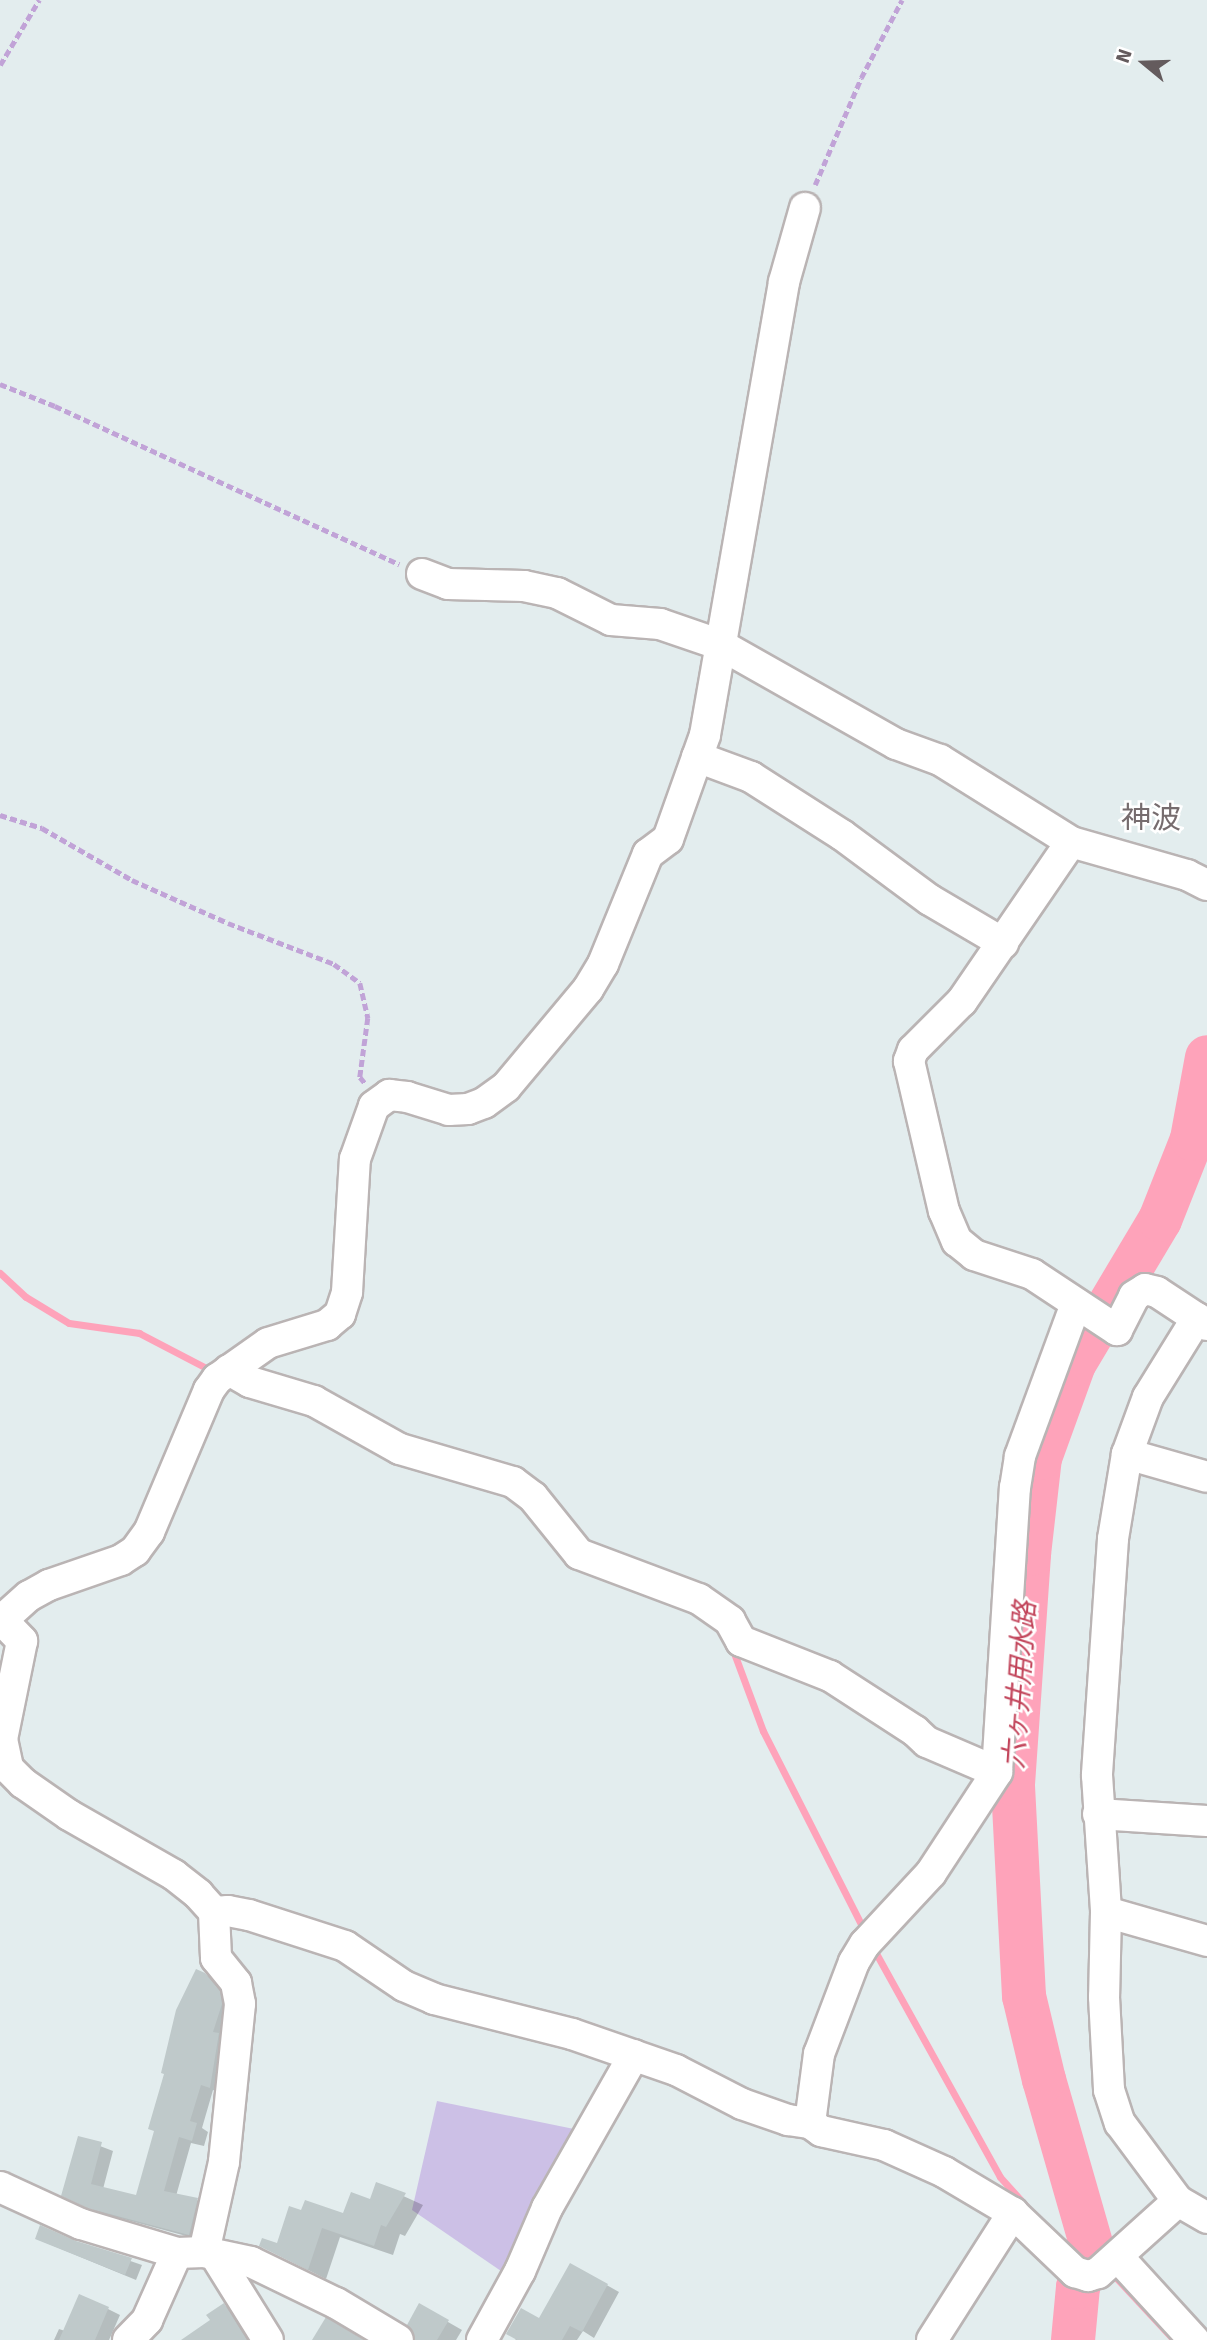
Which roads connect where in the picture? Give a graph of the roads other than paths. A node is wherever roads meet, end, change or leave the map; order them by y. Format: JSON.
{"nodes":[{"id":1,"x":805,"y":208,"type":"road end"},
{"id":2,"x":422,"y":574,"type":"road end"},
{"id":3,"x":720,"y":645,"type":"junction"},
{"id":4,"x":697,"y":757,"type":"junction"},
{"id":5,"x":1070,"y":842,"type":"junction"},
{"id":6,"x":1207,"y":885,"type":"edge"},
{"id":7,"x":1003,"y":943,"type":"junction"},
{"id":8,"x":1090,"y":1313,"type":"junction"},
{"id":9,"x":1202,"y":1322,"type":"edge"},
{"id":10,"x":225,"y":1373,"type":"junction"},
{"id":11,"x":1127,"y":1454,"type":"junction"},
{"id":12,"x":1207,"y":1477,"type":"edge"},
{"id":13,"x":1,"y":1619,"type":"edge"},
{"id":14,"x":997,"y":1772,"type":"junction"},
{"id":15,"x":1098,"y":1814,"type":"junction"},
{"id":16,"x":1207,"y":1821,"type":"edge"},
{"id":17,"x":214,"y":1912,"type":"junction"},
{"id":18,"x":1106,"y":1912,"type":"junction"},
{"id":19,"x":1207,"y":1941,"type":"edge"},
{"id":20,"x":634,"y":2055,"type":"junction"},
{"id":21,"x":810,"y":2123,"type":"junction"},
{"id":22,"x":0,"y":2187,"type":"edge"},
{"id":23,"x":1178,"y":2201,"type":"junction"},
{"id":24,"x":1013,"y":2213,"type":"junction"},
{"id":25,"x":1207,"y":2218,"type":"edge"},
{"id":26,"x":198,"y":2253,"type":"junction"},
{"id":27,"x":1098,"y":2268,"type":"junction"},
{"id":28,"x":128,"y":2340,"type":"edge"},
{"id":29,"x":268,"y":2340,"type":"edge"},
{"id":30,"x":398,"y":2340,"type":"edge"},
{"id":31,"x":482,"y":2340,"type":"edge"},
{"id":32,"x":932,"y":2340,"type":"edge"},
{"id":33,"x":1194,"y":2340,"type":"edge"}],
"edges":[{"from":1,"to":3,"type":"street"},
{"from":2,"to":3,"type":"street"},
{"from":3,"to":4,"type":"street"},
{"from":3,"to":5,"type":"street"},
{"from":4,"to":7,"type":"street"},
{"from":4,"to":10,"type":"street"},
{"from":5,"to":6,"type":"street"},
{"from":5,"to":7,"type":"street"},
{"from":7,"to":8,"type":"street"},
{"from":8,"to":9,"type":"street"},
{"from":8,"to":14,"type":"street"},
{"from":9,"to":11,"type":"street"},
{"from":10,"to":13,"type":"street"},
{"from":10,"to":14,"type":"street"},
{"from":11,"to":12,"type":"street"},
{"from":11,"to":15,"type":"street"},
{"from":13,"to":17,"type":"street"},
{"from":14,"to":21,"type":"street"},
{"from":15,"to":16,"type":"street"},
{"from":15,"to":18,"type":"street"},
{"from":17,"to":20,"type":"street"},
{"from":17,"to":26,"type":"street"},
{"from":18,"to":19,"type":"street"},
{"from":18,"to":23,"type":"street"},
{"from":20,"to":21,"type":"street"},
{"from":20,"to":31,"type":"street"},
{"from":21,"to":24,"type":"street"},
{"from":22,"to":26,"type":"street"},
{"from":23,"to":25,"type":"street"},
{"from":23,"to":27,"type":"street"},
{"from":24,"to":27,"type":"street"},
{"from":24,"to":32,"type":"street"},
{"from":26,"to":28,"type":"street"},
{"from":26,"to":29,"type":"street"},
{"from":26,"to":30,"type":"street"},
{"from":27,"to":33,"type":"street"}]}
